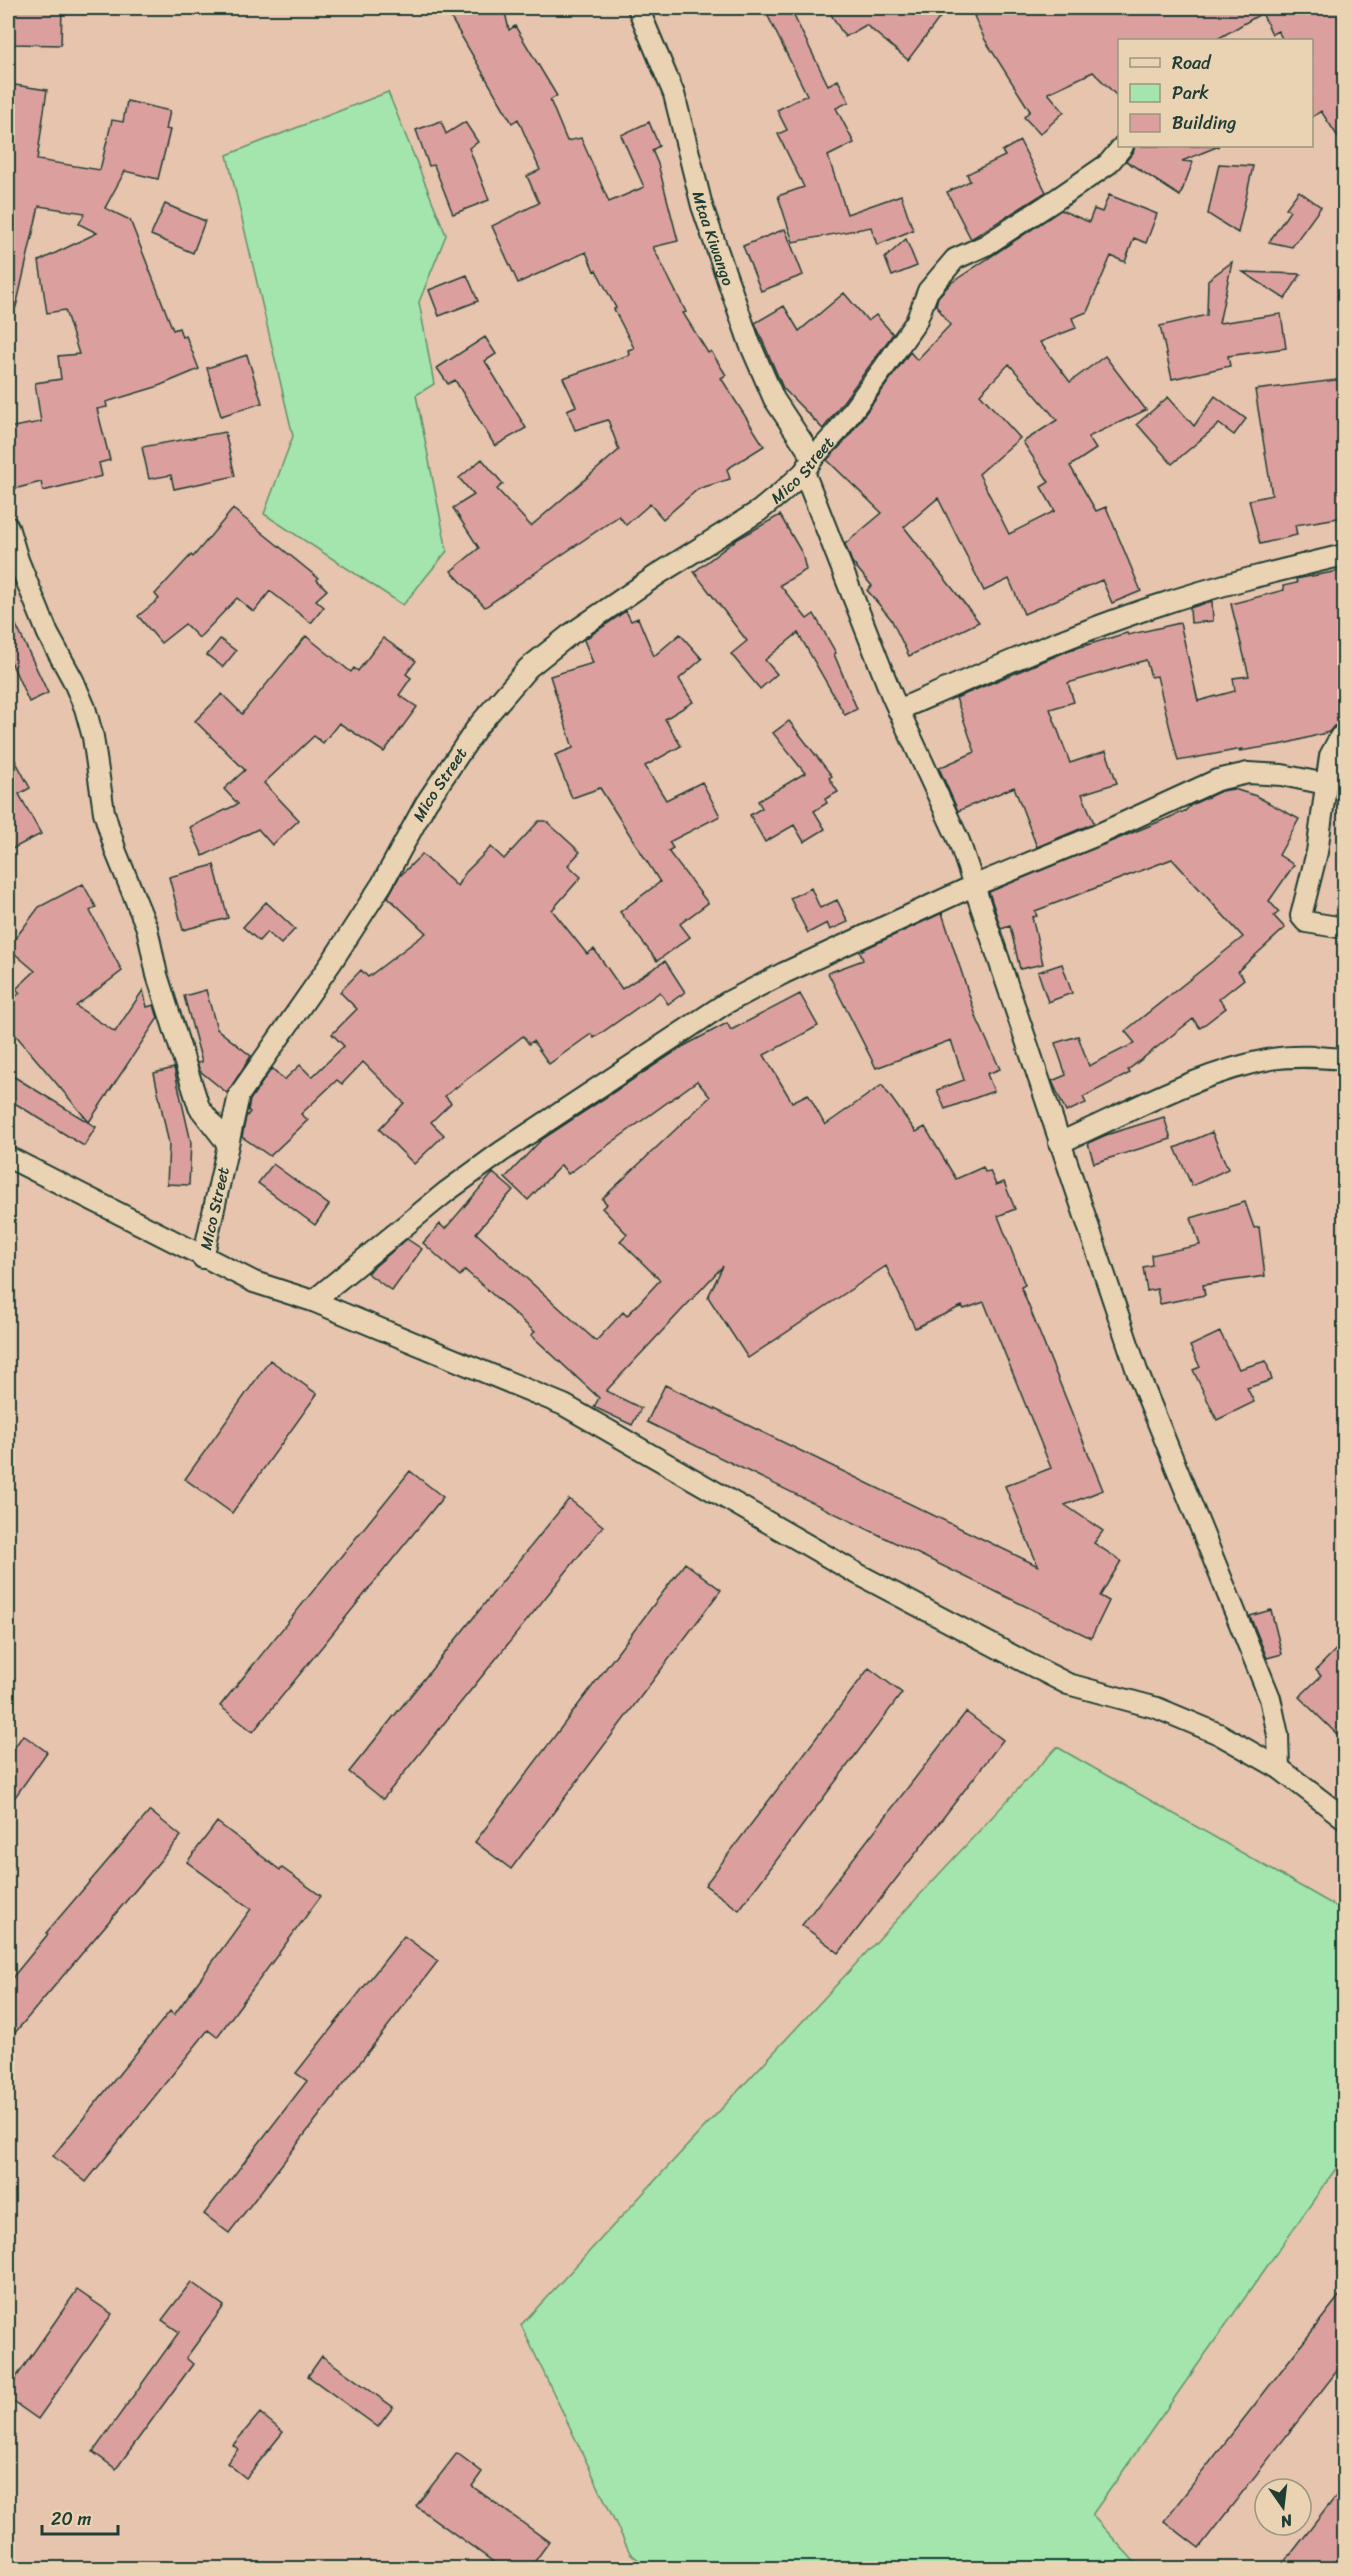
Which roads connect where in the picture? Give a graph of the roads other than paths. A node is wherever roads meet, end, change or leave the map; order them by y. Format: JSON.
{"nodes":[{"id":1,"x":638,"y":8,"type":"edge"},
{"id":2,"x":1122,"y":147,"type":"edge"},
{"id":3,"x":809,"y":465,"type":"junction"},
{"id":4,"x":8,"y":527,"type":"edge"},
{"id":5,"x":1344,"y":555,"type":"edge"},
{"id":6,"x":898,"y":710,"type":"junction"},
{"id":7,"x":1344,"y":735,"type":"edge"},
{"id":8,"x":1326,"y":784,"type":"junction"},
{"id":9,"x":973,"y":886,"type":"junction"},
{"id":10,"x":1344,"y":928,"type":"edge"},
{"id":11,"x":1344,"y":1059,"type":"edge"},
{"id":12,"x":227,"y":1143,"type":"junction"},
{"id":13,"x":1059,"y":1143,"type":"junction"},
{"id":14,"x":8,"y":1157,"type":"edge"},
{"id":15,"x":203,"y":1258,"type":"junction"},
{"id":16,"x":313,"y":1301,"type":"junction"},
{"id":17,"x":1280,"y":1768,"type":"junction"},
{"id":18,"x":1344,"y":1818,"type":"edge"}],
"edges":[{"from":1,"to":3,"type":"street","name":"Mtaa Kiwango"},
{"from":2,"to":3,"type":"street","name":"Mico Street"},
{"from":3,"to":6,"type":"street","name":"Mtaa Kiwango"},
{"from":3,"to":12,"type":"street","name":"Mico Street"},
{"from":4,"to":12,"type":"street"},
{"from":5,"to":6,"type":"street"},
{"from":6,"to":9,"type":"street","name":"Mtaa Kiwango"},
{"from":7,"to":8,"type":"street"},
{"from":8,"to":9,"type":"street"},
{"from":8,"to":10,"type":"street"},
{"from":9,"to":13,"type":"street","name":"Mtaa Kiwango"},
{"from":9,"to":16,"type":"street"},
{"from":11,"to":13,"type":"street"},
{"from":12,"to":15,"type":"street","name":"Mico Street"},
{"from":13,"to":17,"type":"street","name":"Mtaa Kiwango"},
{"from":14,"to":15,"type":"street"},
{"from":15,"to":16,"type":"street"},
{"from":16,"to":17,"type":"street"},
{"from":17,"to":18,"type":"street"}]}
